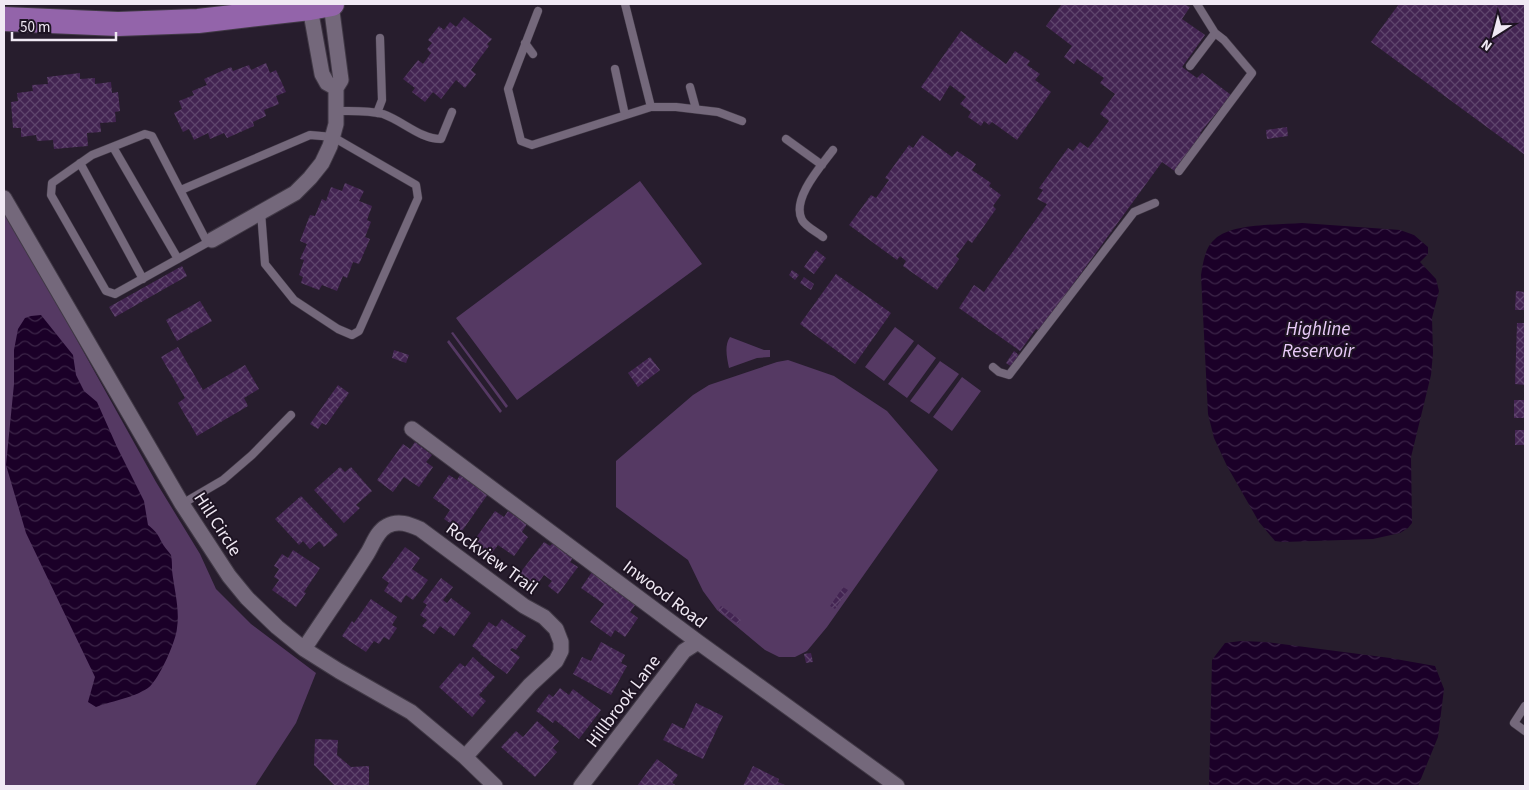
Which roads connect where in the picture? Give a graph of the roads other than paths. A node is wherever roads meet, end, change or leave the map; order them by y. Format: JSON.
{"nodes":[{"id":1,"x":625,"y":4,"type":"edge"},
{"id":2,"x":1197,"y":4,"type":"edge"},
{"id":3,"x":324,"y":5,"type":"edge"},
{"id":4,"x":538,"y":11,"type":"dead end"},
{"id":5,"x":4,"y":19,"type":"edge"},
{"id":6,"x":1215,"y":33,"type":"junction"},
{"id":7,"x":380,"y":38,"type":"dead end"},
{"id":8,"x":525,"y":43,"type":"junction"},
{"id":9,"x":534,"y":54,"type":"dead end"},
{"id":10,"x":1190,"y":66,"type":"dead end"},
{"id":11,"x":615,"y":69,"type":"dead end"},
{"id":12,"x":690,"y":87,"type":"dead end"},
{"id":13,"x":336,"y":88,"type":"junction"},
{"id":14,"x":651,"y":107,"type":"junction"},
{"id":15,"x":696,"y":109,"type":"junction"},
{"id":16,"x":336,"y":111,"type":"junction"},
{"id":17,"x":452,"y":112,"type":"dead end"},
{"id":18,"x":377,"y":113,"type":"junction"},
{"id":19,"x":625,"y":115,"type":"junction"},
{"id":20,"x":742,"y":121,"type":"dead end"},
{"id":21,"x":333,"y":137,"type":"junction"},
{"id":22,"x":786,"y":139,"type":"dead end"},
{"id":23,"x":113,"y":147,"type":"junction"},
{"id":24,"x":833,"y":150,"type":"dead end"},
{"id":25,"x":80,"y":163,"type":"junction"},
{"id":26,"x":822,"y":165,"type":"junction"},
{"id":27,"x":1179,"y":171,"type":"dead end"},
{"id":28,"x":181,"y":190,"type":"junction"},
{"id":29,"x":4,"y":198,"type":"edge"},
{"id":30,"x":1155,"y":203,"type":"dead end"},
{"id":31,"x":260,"y":212,"type":"junction"},
{"id":32,"x":823,"y":238,"type":"dead end"},
{"id":33,"x":210,"y":241,"type":"junction"},
{"id":34,"x":178,"y":259,"type":"junction"},
{"id":35,"x":142,"y":278,"type":"junction"},
{"id":36,"x":993,"y":367,"type":"dead end"},
{"id":37,"x":291,"y":415,"type":"dead end"},
{"id":38,"x":412,"y":429,"type":"dead end"},
{"id":39,"x":182,"y":504,"type":"junction"},
{"id":40,"x":698,"y":642,"type":"junction"},
{"id":41,"x":304,"y":648,"type":"junction"},
{"id":42,"x":1525,"y":706,"type":"edge"},
{"id":43,"x":1525,"y":731,"type":"edge"},
{"id":44,"x":465,"y":757,"type":"junction"},
{"id":45,"x":890,"y":784,"type":"edge"},
{"id":46,"x":495,"y":786,"type":"edge"},
{"id":47,"x":581,"y":786,"type":"edge"}],
"edges":[{"from":1,"to":14,"type":"lane"},
{"from":2,"to":6,"type":"lane"},
{"from":3,"to":5,"type":"main road"},
{"from":3,"to":13,"type":"street"},
{"from":3,"to":13,"type":"street"},
{"from":4,"to":8,"type":"lane"},
{"from":6,"to":10,"type":"lane"},
{"from":6,"to":27,"type":"lane"},
{"from":7,"to":18,"type":"lane"},
{"from":8,"to":9,"type":"lane"},
{"from":8,"to":19,"type":"lane"},
{"from":11,"to":19,"type":"lane"},
{"from":12,"to":15,"type":"lane"},
{"from":13,"to":16,"type":"street"},
{"from":14,"to":15,"type":"lane"},
{"from":14,"to":19,"type":"lane"},
{"from":15,"to":20,"type":"lane"},
{"from":16,"to":18,"type":"lane"},
{"from":16,"to":21,"type":"street"},
{"from":17,"to":18,"type":"lane"},
{"from":21,"to":28,"type":"lane"},
{"from":21,"to":31,"type":"street"},
{"from":21,"to":31,"type":"lane"},
{"from":22,"to":26,"type":"lane"},
{"from":23,"to":25,"type":"lane"},
{"from":23,"to":28,"type":"lane"},
{"from":23,"to":34,"type":"lane"},
{"from":24,"to":26,"type":"lane"},
{"from":25,"to":35,"type":"lane"},
{"from":25,"to":35,"type":"lane"},
{"from":26,"to":32,"type":"lane"},
{"from":28,"to":33,"type":"lane"},
{"from":29,"to":39,"type":"street","name":"Hill Circle"},
{"from":30,"to":36,"type":"lane"},
{"from":31,"to":33,"type":"street"},
{"from":33,"to":34,"type":"lane"},
{"from":34,"to":35,"type":"lane"},
{"from":37,"to":39,"type":"lane"},
{"from":38,"to":40,"type":"street","name":"Inwood Road"},
{"from":39,"to":41,"type":"street","name":"Hill Circle"},
{"from":40,"to":45,"type":"street","name":"Inwood Road"},
{"from":40,"to":47,"type":"street","name":"Hillbrook Lane"},
{"from":41,"to":44,"type":"street","name":"Hill Circle"},
{"from":41,"to":44,"type":"street","name":"Rockview Trail"},
{"from":42,"to":43,"type":"lane"},
{"from":44,"to":46,"type":"street","name":"Hill Circle"}]}
